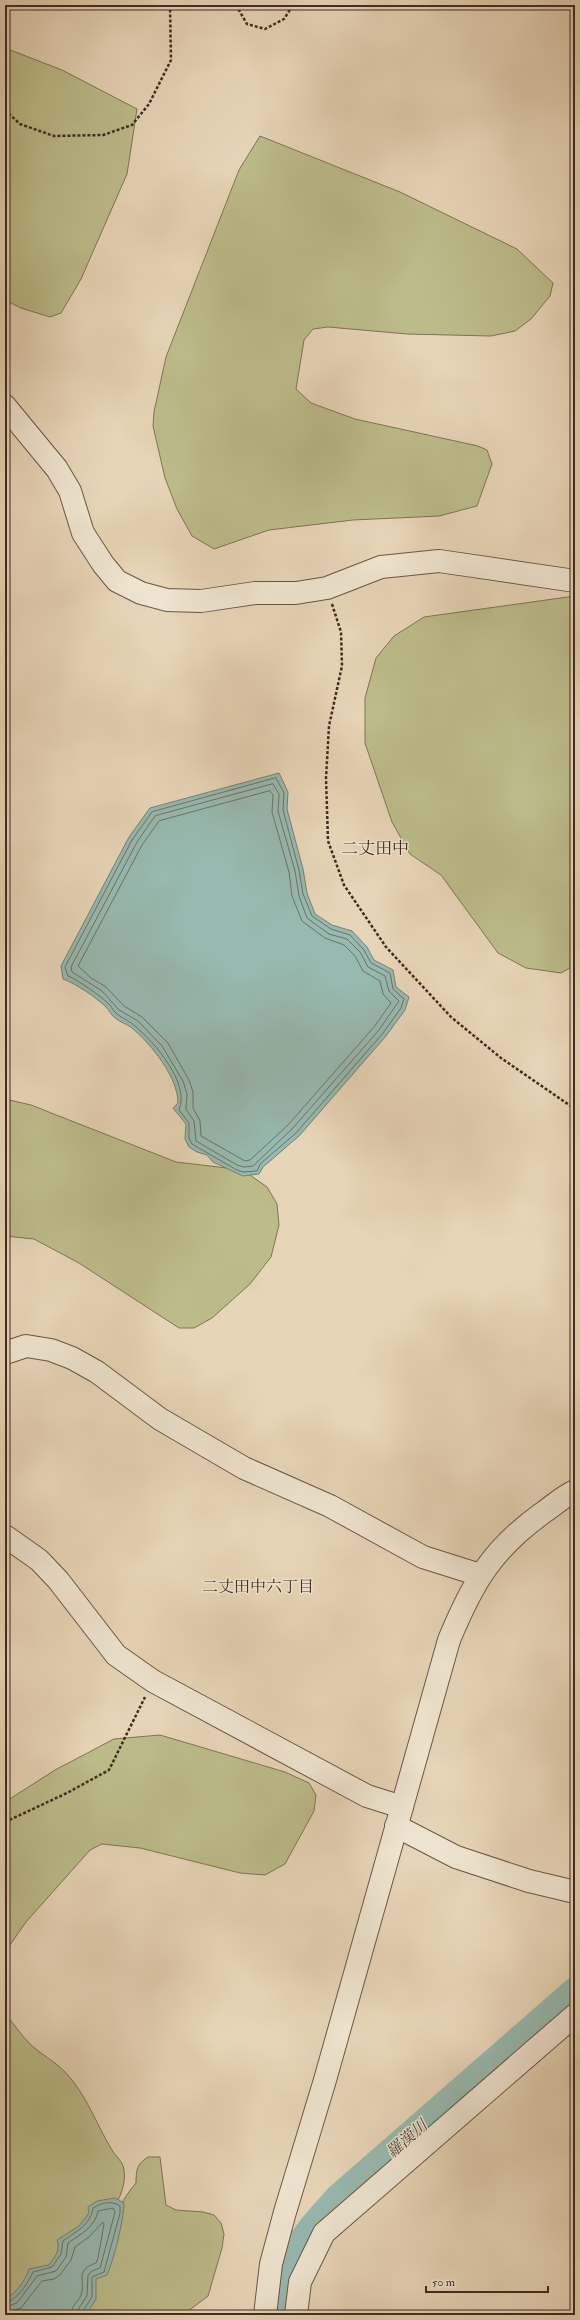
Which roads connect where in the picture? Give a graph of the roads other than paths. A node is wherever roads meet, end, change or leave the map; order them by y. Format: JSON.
{"nodes":[{"id":1,"x":5,"y":406,"type":"edge"},
{"id":2,"x":575,"y":581,"type":"edge"},
{"id":3,"x":5,"y":1353,"type":"edge"},
{"id":4,"x":575,"y":1491,"type":"edge"},
{"id":5,"x":5,"y":1536,"type":"edge"},
{"id":6,"x":480,"y":1575,"type":"junction"},
{"id":7,"x":399,"y":1816,"type":"junction"},
{"id":8,"x":575,"y":1892,"type":"edge"},
{"id":9,"x":575,"y":2015,"type":"edge"},
{"id":10,"x":265,"y":2315,"type":"edge"},
{"id":11,"x":296,"y":2315,"type":"edge"}],
"edges":[{"from":1,"to":2,"type":"street"},
{"from":3,"to":6,"type":"street"},
{"from":4,"to":6,"type":"street"},
{"from":5,"to":7,"type":"street"},
{"from":6,"to":7,"type":"street"},
{"from":7,"to":8,"type":"street"},
{"from":7,"to":10,"type":"street"},
{"from":9,"to":11,"type":"street"}]}
